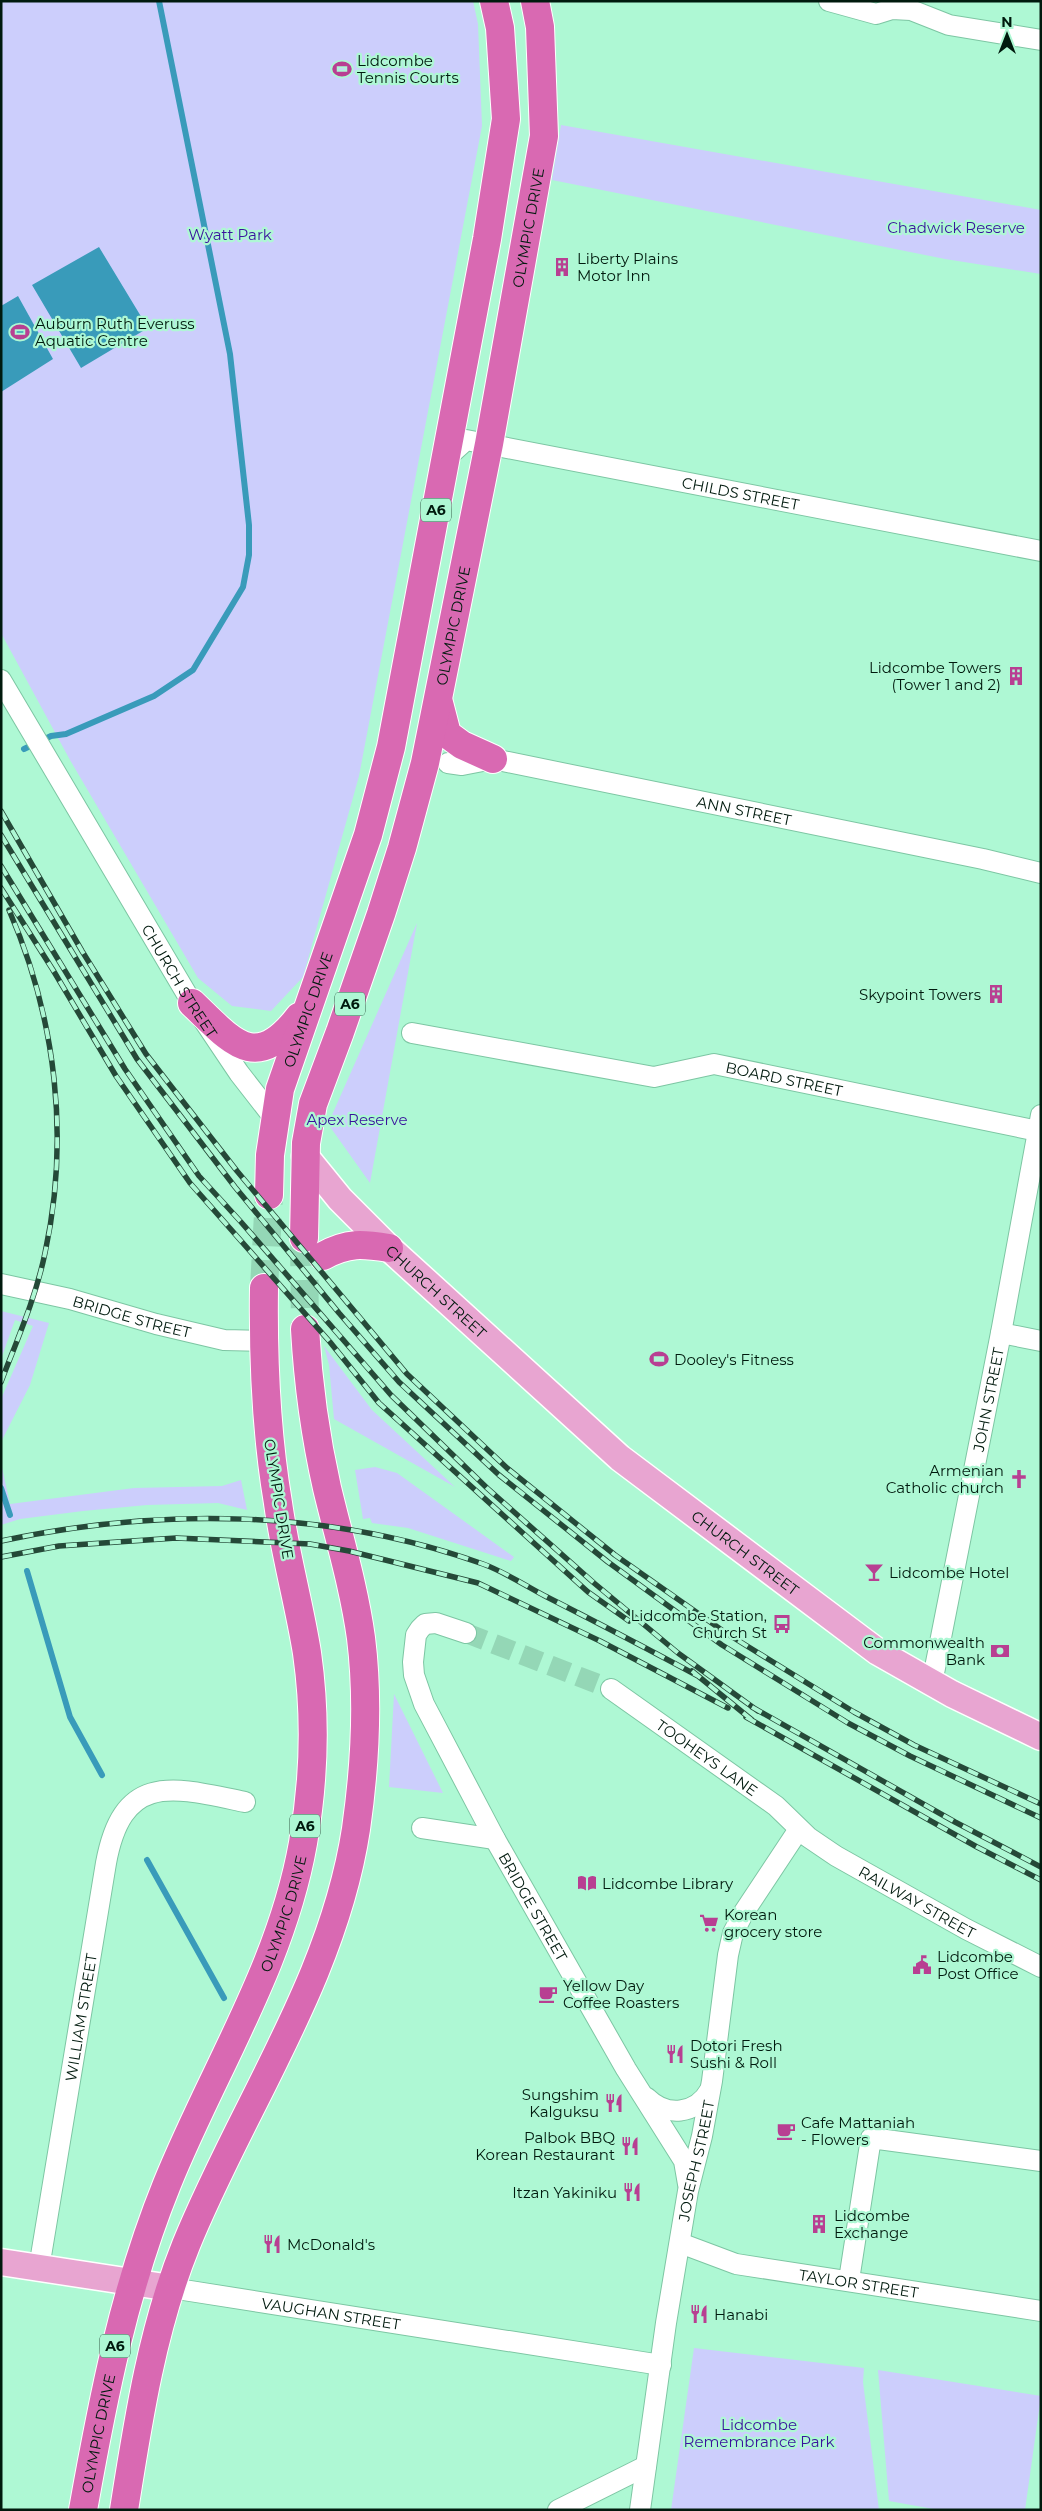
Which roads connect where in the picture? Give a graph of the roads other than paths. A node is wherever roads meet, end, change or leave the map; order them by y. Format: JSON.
{"nodes":[{"id":1,"x":494,"y":1,"type":"edge"},
{"id":2,"x":535,"y":1,"type":"edge"},
{"id":3,"x":829,"y":1,"type":"edge"},
{"id":4,"x":911,"y":6,"type":"edge"},
{"id":5,"x":1041,"y":40,"type":"edge"},
{"id":6,"x":489,"y":444,"type":"junction"},
{"id":7,"x":446,"y":459,"type":"junction"},
{"id":8,"x":1041,"y":551,"type":"edge"},
{"id":9,"x":1,"y":680,"type":"edge"},
{"id":10,"x":439,"y":701,"type":"junction"},
{"id":11,"x":493,"y":759,"type":"junction"},
{"id":12,"x":448,"y":763,"type":"dead end"},
{"id":13,"x":1041,"y":873,"type":"edge"},
{"id":14,"x":192,"y":1003,"type":"junction"},
{"id":15,"x":306,"y":1008,"type":"junction"},
{"id":16,"x":412,"y":1033,"type":"dead end"},
{"id":17,"x":316,"y":1093,"type":"junction"},
{"id":18,"x":274,"y":1118,"type":"junction"},
{"id":19,"x":1039,"y":1123,"type":"edge"},
{"id":20,"x":305,"y":1156,"type":"junction"},
{"id":21,"x":269,"y":1195,"type":"tunnel mouth"},
{"id":22,"x":390,"y":1248,"type":"junction"},
{"id":23,"x":1,"y":1284,"type":"edge"},
{"id":24,"x":264,"y":1288,"type":"tunnel mouth"},
{"id":25,"x":305,"y":1329,"type":"tunnel mouth"},
{"id":26,"x":1002,"y":1333,"type":"junction"},
{"id":27,"x":263,"y":1341,"type":"junction"},
{"id":28,"x":1041,"y":1341,"type":"edge"},
{"id":29,"x":466,"y":1633,"type":"tunnel mouth"},
{"id":30,"x":932,"y":1683,"type":"junction"},
{"id":31,"x":611,"y":1689,"type":"tunnel mouth"},
{"id":32,"x":1041,"y":1737,"type":"edge"},
{"id":33,"x":245,"y":1802,"type":"dead end"},
{"id":34,"x":422,"y":1828,"type":"dead end"},
{"id":35,"x":799,"y":1829,"type":"junction"},
{"id":36,"x":495,"y":1840,"type":"junction"},
{"id":37,"x":1041,"y":1967,"type":"edge"},
{"id":38,"x":710,"y":2090,"type":"junction"},
{"id":39,"x":645,"y":2097,"type":"junction"},
{"id":40,"x":1041,"y":2161,"type":"edge"},
{"id":41,"x":688,"y":2191,"type":"junction"},
{"id":42,"x":680,"y":2243,"type":"junction"},
{"id":43,"x":1,"y":2262,"type":"edge"},
{"id":44,"x":40,"y":2268,"type":"junction"},
{"id":45,"x":849,"y":2280,"type":"junction"},
{"id":46,"x":132,"y":2282,"type":"junction"},
{"id":47,"x":171,"y":2288,"type":"junction"},
{"id":48,"x":1041,"y":2311,"type":"edge"},
{"id":49,"x":661,"y":2365,"type":"junction"},
{"id":50,"x":646,"y":2466,"type":"junction"},
{"id":51,"x":83,"y":2510,"type":"edge"},
{"id":52,"x":124,"y":2510,"type":"edge"},
{"id":53,"x":558,"y":2510,"type":"edge"},
{"id":54,"x":640,"y":2510,"type":"edge"}],
"edges":[{"from":1,"to":7,"type":"highway","name":"OLYMPIC DRIVE","number":"A6"},
{"from":2,"to":6,"type":"highway","name":"OLYMPIC DRIVE","number":"A6"},
{"from":3,"to":4,"type":"street"},
{"from":4,"to":5,"type":"street"},
{"from":6,"to":7,"type":"street","name":"CHILDS STREET"},
{"from":6,"to":8,"type":"street","name":"CHILDS STREET"},
{"from":6,"to":10,"type":"highway","name":"OLYMPIC DRIVE","number":"A6"},
{"from":7,"to":15,"type":"highway","name":"OLYMPIC DRIVE","number":"A6"},
{"from":9,"to":14,"type":"street","name":"CHURCH STREET"},
{"from":10,"to":11,"type":"highway"},
{"from":10,"to":17,"type":"highway","name":"OLYMPIC DRIVE","number":"A6"},
{"from":11,"to":12,"type":"street","name":"ANN STREET"},
{"from":11,"to":13,"type":"street","name":"ANN STREET"},
{"from":14,"to":15,"type":"highway"},
{"from":14,"to":18,"type":"street","name":"CHURCH STREET"},
{"from":15,"to":18,"type":"highway","name":"OLYMPIC DRIVE","number":"A6"},
{"from":16,"to":19,"type":"street","name":"BOARD STREET"},
{"from":17,"to":18,"type":"highway"},
{"from":17,"to":20,"type":"highway","name":"OLYMPIC DRIVE","number":"A6"},
{"from":18,"to":20,"type":"highway","name":"CHURCH STREET"},
{"from":18,"to":21,"type":"highway","name":"OLYMPIC DRIVE","number":"A6"},
{"from":19,"to":26,"type":"street","name":"JOHN STREET"},
{"from":20,"to":22,"type":"main road","name":"CHURCH STREET"},
{"from":20,"to":22,"type":"highway","name":"OLYMPIC DRIVE","number":"A6"},
{"from":22,"to":30,"type":"main road","name":"CHURCH STREET"},
{"from":23,"to":27,"type":"street","name":"BRIDGE STREET"},
{"from":24,"to":27,"type":"highway","name":"OLYMPIC DRIVE","number":"A6"},
{"from":25,"to":47,"type":"highway","number":"A6"},
{"from":26,"to":28,"type":"street"},
{"from":26,"to":30,"type":"street","name":"JOHN STREET"},
{"from":27,"to":46,"type":"highway","name":"OLYMPIC DRIVE","number":"A6"},
{"from":29,"to":36,"type":"street","name":"BRIDGE STREET"},
{"from":30,"to":32,"type":"main road","name":"CHURCH STREET"},
{"from":31,"to":35,"type":"street","name":"TOOHEYS LANE"},
{"from":33,"to":44,"type":"street","name":"WILLIAM STREET"},
{"from":34,"to":36,"type":"street"},
{"from":35,"to":37,"type":"street","name":"RAILWAY STREET"},
{"from":35,"to":38,"type":"street","name":"JOSEPH STREET"},
{"from":36,"to":39,"type":"street","name":"BRIDGE STREET"},
{"from":38,"to":39,"type":"street"},
{"from":38,"to":41,"type":"street","name":"JOSEPH STREET"},
{"from":39,"to":41,"type":"street","name":"BRIDGE STREET"},
{"from":40,"to":45,"type":"street"},
{"from":41,"to":42,"type":"street","name":"JOSEPH STREET"},
{"from":42,"to":45,"type":"street","name":"TAYLOR STREET"},
{"from":42,"to":49,"type":"street","name":"JOSEPH STREET"},
{"from":43,"to":44,"type":"main road","name":"VAUGHAN STREET"},
{"from":44,"to":46,"type":"main road","name":"VAUGHAN STREET"},
{"from":45,"to":48,"type":"street","name":"TAYLOR STREET"},
{"from":46,"to":47,"type":"main road","name":"VAUGHAN STREET"},
{"from":46,"to":51,"type":"highway","name":"OLYMPIC DRIVE","number":"A6"},
{"from":47,"to":49,"type":"street","name":"VAUGHAN STREET"},
{"from":47,"to":52,"type":"highway","number":"A6"},
{"from":49,"to":50,"type":"street","name":"JOSEPH STREET"},
{"from":50,"to":53,"type":"street"},
{"from":50,"to":54,"type":"street","name":"JOSEPH STREET"}]}
